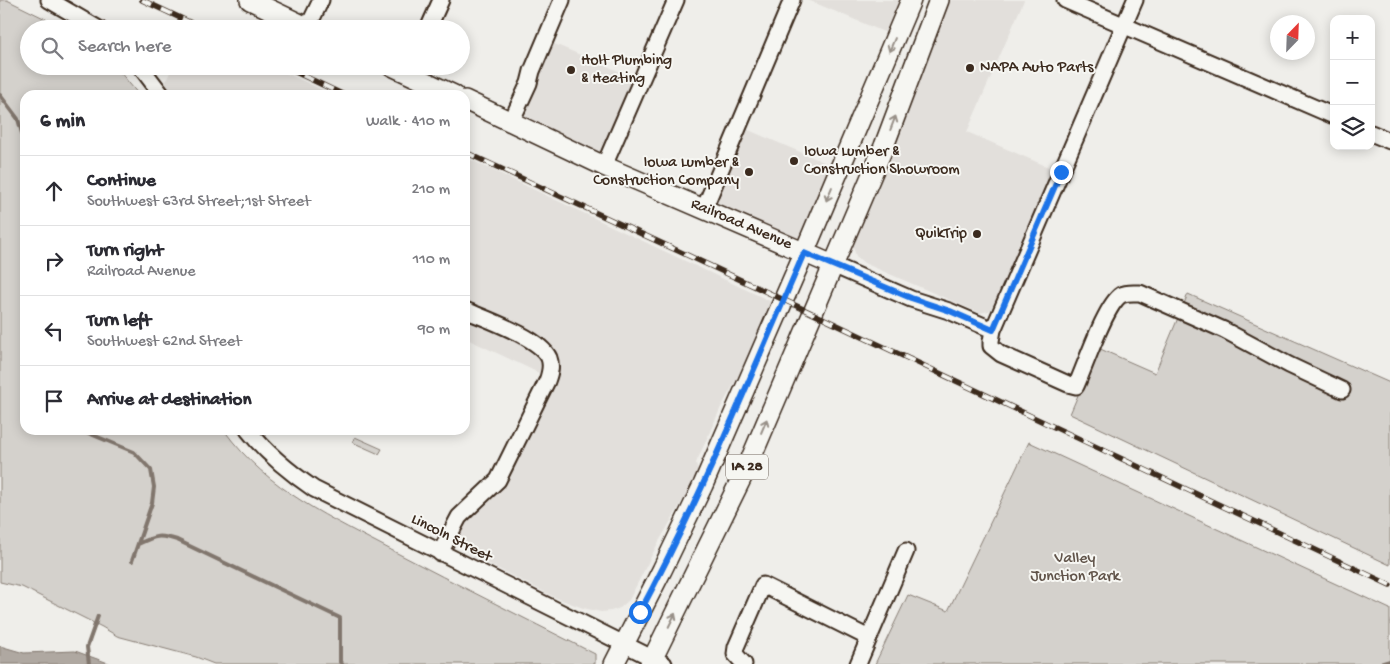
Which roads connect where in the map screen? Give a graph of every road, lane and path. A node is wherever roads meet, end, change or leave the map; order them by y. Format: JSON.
{"nodes":[{"id":1,"x":49,"y":0,"type":"edge"},
{"id":2,"x":250,"y":0,"type":"edge"},
{"id":3,"x":321,"y":0,"type":"edge"},
{"id":4,"x":440,"y":0,"type":"edge"},
{"id":5,"x":562,"y":0,"type":"edge"},
{"id":6,"x":676,"y":0,"type":"edge"},
{"id":7,"x":792,"y":0,"type":"edge"},
{"id":8,"x":911,"y":0,"type":"edge"},
{"id":9,"x":939,"y":0,"type":"edge"},
{"id":10,"x":1065,"y":0,"type":"edge"},
{"id":11,"x":1135,"y":0,"type":"edge"},
{"id":12,"x":83,"y":20,"type":"edge"},
{"id":13,"x":293,"y":20,"type":"edge"},
{"id":14,"x":313,"y":20,"type":"edge"},
{"id":15,"x":432,"y":20,"type":"edge"},
{"id":16,"x":1124,"y":26,"type":"junction"},
{"id":17,"x":147,"y":75,"type":"edge"},
{"id":18,"x":416,"y":75,"type":"edge"},
{"id":19,"x":158,"y":90,"type":"edge"},
{"id":20,"x":444,"y":90,"type":"edge"},
{"id":21,"x":470,"y":102,"type":"edge"},
{"id":22,"x":1330,"y":114,"type":"edge"},
{"id":23,"x":511,"y":122,"type":"junction"},
{"id":24,"x":1375,"y":135,"type":"edge"},
{"id":25,"x":1390,"y":141,"type":"edge"},
{"id":26,"x":604,"y":166,"type":"junction"},
{"id":27,"x":704,"y":209,"type":"junction"},
{"id":28,"x":804,"y":253,"type":"junction"},
{"id":29,"x":833,"y":265,"type":"junction"},
{"id":30,"x":470,"y":312,"type":"edge"},
{"id":31,"x":993,"y":330,"type":"junction"},
{"id":32,"x":1342,"y":390,"type":"dead end"},
{"id":33,"x":252,"y":435,"type":"edge"},
{"id":34,"x":906,"y":551,"type":"dead end"},
{"id":35,"x":440,"y":553,"type":"junction"},
{"id":36,"x":869,"y":638,"type":"junction"},
{"id":37,"x":624,"y":644,"type":"junction"},
{"id":38,"x":656,"y":662,"type":"edge"},
{"id":39,"x":614,"y":664,"type":"edge"},
{"id":40,"x":744,"y":664,"type":"edge"},
{"id":41,"x":858,"y":664,"type":"edge"}],
"edges":[{"from":1,"to":12,"type":"street"},
{"from":2,"to":13,"type":"main road"},
{"from":3,"to":14,"type":"street"},
{"from":4,"to":15,"type":"street"},
{"from":5,"to":23,"type":"street"},
{"from":6,"to":26,"type":"street"},
{"from":7,"to":27,"type":"street"},
{"from":8,"to":28,"type":"main road","number":"IA 28","one_way":true},
{"from":29,"to":9,"type":"main road","number":"IA 28","one_way":true},
{"from":10,"to":16,"type":"street"},
{"from":11,"to":16,"type":"street"},
{"from":16,"to":22,"type":"street"},
{"from":16,"to":31,"type":"street"},
{"from":17,"to":19,"type":"street"},
{"from":18,"to":20,"type":"main road"},
{"from":21,"to":23,"type":"main road","name":"Railroad Avenue"},
{"from":23,"to":26,"type":"main road","name":"Railroad Avenue"},
{"from":24,"to":25,"type":"street"},
{"from":26,"to":27,"type":"main road","name":"Railroad Avenue"},
{"from":27,"to":28,"type":"main road","name":"Railroad Avenue"},
{"from":28,"to":29,"type":"main road","name":"Railroad Avenue"},
{"from":28,"to":37,"type":"main road","number":"IA 28"},
{"from":29,"to":31,"type":"street","name":"Railroad Avenue"},
{"from":38,"to":29,"type":"main road","number":"IA 28","one_way":true},
{"from":30,"to":35,"type":"street"},
{"from":31,"to":32,"type":"street"},
{"from":33,"to":35,"type":"street","name":"Lincoln Street"},
{"from":34,"to":36,"type":"street"},
{"from":35,"to":37,"type":"street","name":"Lincoln Street"},
{"from":36,"to":40,"type":"street"},
{"from":36,"to":41,"type":"street"},
{"from":37,"to":38,"type":"street","name":"Lincoln Street"},
{"from":37,"to":39,"type":"main road","number":"IA 28"}]}
